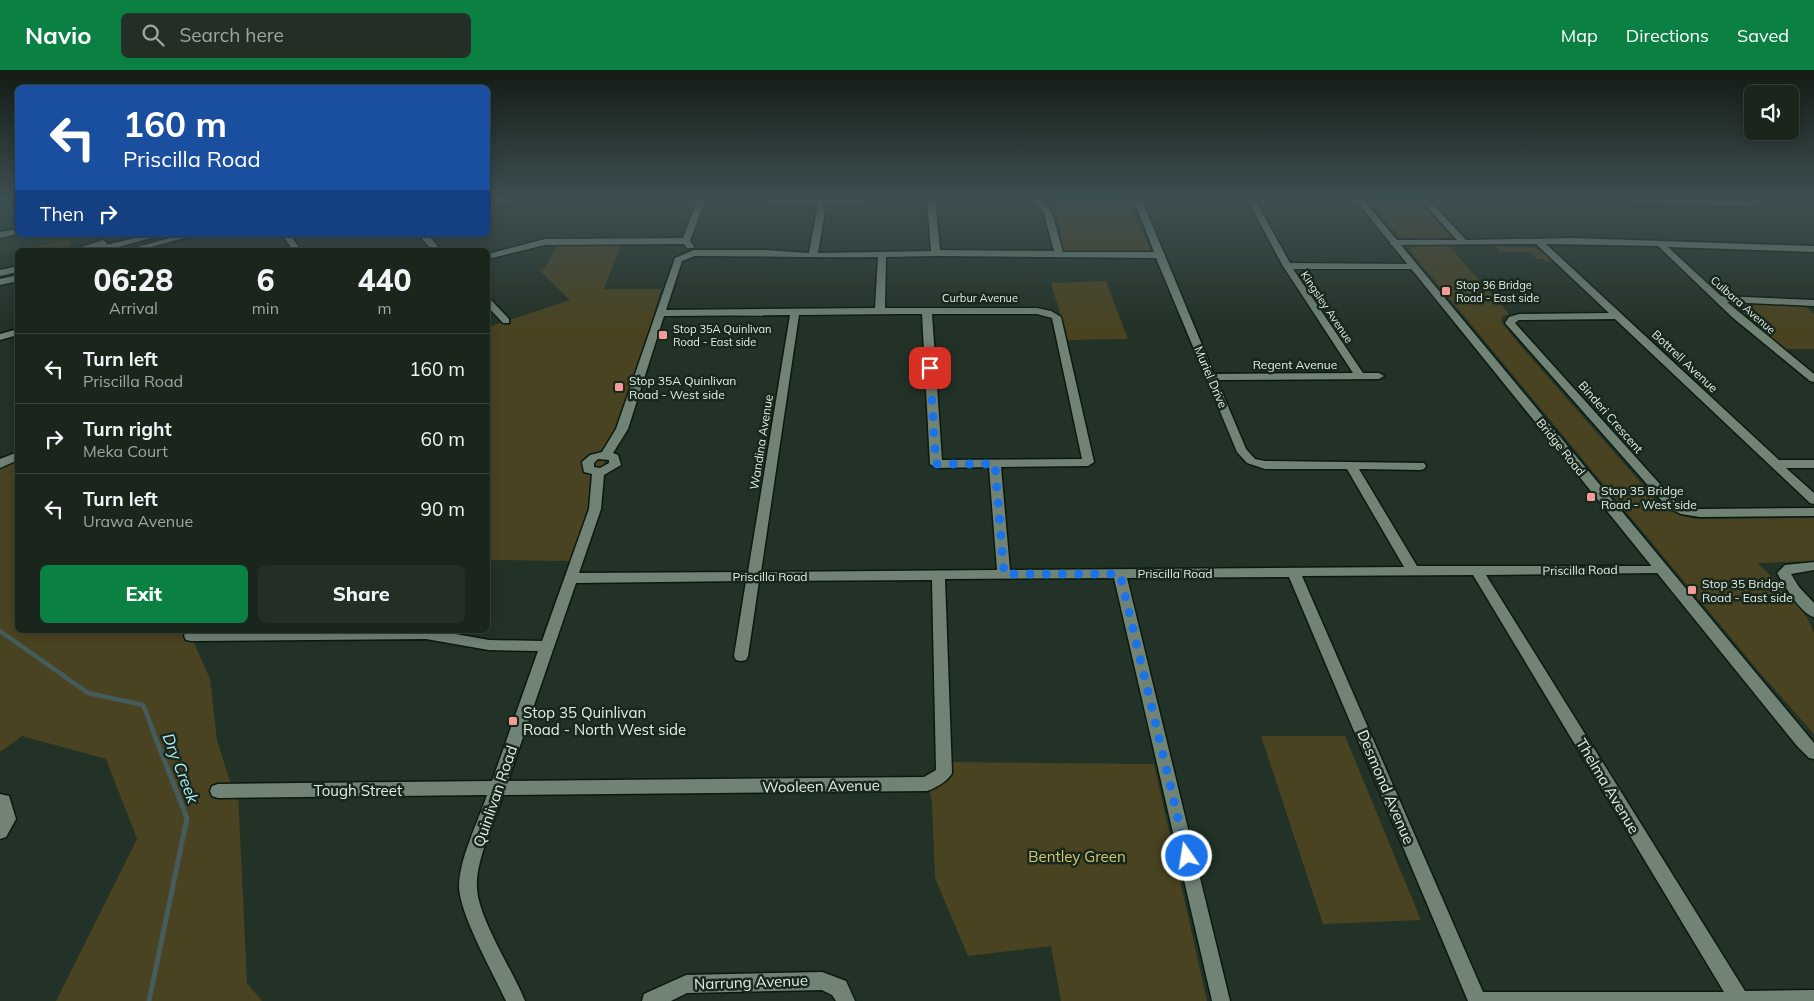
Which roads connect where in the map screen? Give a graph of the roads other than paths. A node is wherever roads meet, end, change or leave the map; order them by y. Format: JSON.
{"nodes":[{"id":1,"x":111,"y":241,"type":"edge"},
{"id":2,"x":117,"y":241,"type":"edge"},
{"id":3,"x":127,"y":241,"type":"edge"},
{"id":4,"x":165,"y":241,"type":"edge"},
{"id":5,"x":623,"y":241,"type":"edge"},
{"id":6,"x":686,"y":241,"type":"edge"},
{"id":7,"x":815,"y":241,"type":"edge"},
{"id":8,"x":935,"y":241,"type":"edge"},
{"id":9,"x":1056,"y":241,"type":"edge"},
{"id":10,"x":1154,"y":241,"type":"edge"},
{"id":11,"x":1274,"y":241,"type":"edge"},
{"id":12,"x":1464,"y":242,"type":"joint"},
{"id":13,"x":1539,"y":242,"type":"junction"},
{"id":14,"x":1394,"y":243,"type":"joint"},
{"id":15,"x":1660,"y":244,"type":"junction"},
{"id":16,"x":96,"y":248,"type":"edge"},
{"id":17,"x":138,"y":248,"type":"edge"},
{"id":18,"x":1814,"y":249,"type":"edge"},
{"id":19,"x":694,"y":252,"type":"junction"},
{"id":20,"x":936,"y":253,"type":"junction"},
{"id":21,"x":1059,"y":254,"type":"junction"},
{"id":22,"x":882,"y":255,"type":"junction"},
{"id":23,"x":1159,"y":255,"type":"junction"},
{"id":24,"x":490,"y":256,"type":"edge"},
{"id":25,"x":813,"y":256,"type":"junction"},
{"id":26,"x":15,"y":265,"type":"edge"},
{"id":27,"x":1287,"y":266,"type":"junction"},
{"id":28,"x":1413,"y":266,"type":"junction"},
{"id":29,"x":0,"y":268,"type":"edge"},
{"id":30,"x":15,"y":270,"type":"edge"},
{"id":31,"x":0,"y":273,"type":"edge"},
{"id":32,"x":15,"y":279,"type":"edge"},
{"id":33,"x":0,"y":282,"type":"edge"},
{"id":34,"x":1717,"y":299,"type":"junction"},
{"id":35,"x":1814,"y":303,"type":"edge"},
{"id":36,"x":490,"y":304,"type":"edge"},
{"id":37,"x":880,"y":310,"type":"junction"},
{"id":38,"x":927,"y":310,"type":"junction"},
{"id":39,"x":795,"y":312,"type":"junction"},
{"id":40,"x":660,"y":313,"type":"junction"},
{"id":41,"x":1620,"y":316,"type":"junction"},
{"id":42,"x":506,"y":321,"type":"dead end"},
{"id":43,"x":15,"y":333,"type":"edge"},
{"id":44,"x":0,"y":337,"type":"edge"},
{"id":45,"x":1360,"y":376,"type":"junction"},
{"id":46,"x":1379,"y":376,"type":"dead end"},
{"id":47,"x":1210,"y":377,"type":"junction"},
{"id":48,"x":1814,"y":379,"type":"edge"},
{"id":49,"x":15,"y":456,"type":"edge"},
{"id":50,"x":0,"y":464,"type":"edge"},
{"id":51,"x":995,"y":464,"type":"junction"},
{"id":52,"x":1778,"y":464,"type":"junction"},
{"id":53,"x":1814,"y":464,"type":"edge"},
{"id":54,"x":1351,"y":466,"type":"junction"},
{"id":55,"x":1420,"y":466,"type":"dead end"},
{"id":56,"x":1814,"y":500,"type":"edge"},
{"id":57,"x":1814,"y":512,"type":"edge"},
{"id":58,"x":1814,"y":566,"type":"edge"},
{"id":59,"x":1660,"y":569,"type":"junction"},
{"id":60,"x":1413,"y":571,"type":"junction"},
{"id":61,"x":1476,"y":571,"type":"junction"},
{"id":62,"x":1294,"y":572,"type":"junction"},
{"id":63,"x":1004,"y":574,"type":"junction"},
{"id":64,"x":1120,"y":574,"type":"junction"},
{"id":65,"x":938,"y":575,"type":"junction"},
{"id":66,"x":754,"y":576,"type":"junction"},
{"id":67,"x":571,"y":578,"type":"junction"},
{"id":68,"x":1814,"y":612,"type":"edge"},
{"id":69,"x":334,"y":633,"type":"edge"},
{"id":70,"x":404,"y":633,"type":"edge"},
{"id":71,"x":191,"y":636,"type":"dead end"},
{"id":72,"x":547,"y":646,"type":"junction"},
{"id":73,"x":741,"y":656,"type":"dead end"},
{"id":74,"x":1802,"y":742,"type":"junction"},
{"id":75,"x":1814,"y":753,"type":"edge"},
{"id":76,"x":1814,"y":760,"type":"edge"},
{"id":77,"x":497,"y":790,"type":"junction"},
{"id":78,"x":218,"y":791,"type":"dead end"},
{"id":79,"x":1,"y":801,"type":"edge"},
{"id":80,"x":0,"y":832,"type":"edge"},
{"id":81,"x":1814,"y":999,"type":"edge"},
{"id":82,"x":516,"y":1001,"type":"edge"},
{"id":83,"x":651,"y":1001,"type":"edge"},
{"id":84,"x":846,"y":1001,"type":"edge"},
{"id":85,"x":1221,"y":1001,"type":"edge"},
{"id":86,"x":1478,"y":1001,"type":"edge"},
{"id":87,"x":1740,"y":1001,"type":"edge"}],
"edges":[{"from":1,"to":16,"type":"street"},
{"from":2,"to":16,"type":"street"},
{"from":3,"to":16,"type":"street"},
{"from":4,"to":17,"type":"street"},
{"from":5,"to":24,"type":"street"},
{"from":6,"to":19,"type":"street"},
{"from":7,"to":25,"type":"street"},
{"from":8,"to":20,"type":"street"},
{"from":9,"to":21,"type":"street"},
{"from":10,"to":23,"type":"street","name":"Muriel Drive"},
{"from":11,"to":27,"type":"street","name":"Kingsley Avenue"},
{"from":12,"to":13,"type":"street"},
{"from":12,"to":14,"type":"street"},
{"from":13,"to":15,"type":"street"},
{"from":13,"to":41,"type":"street","name":"Bottrell Avenue"},
{"from":14,"to":28,"type":"street","name":"Bridge Road"},
{"from":15,"to":18,"type":"street"},
{"from":15,"to":34,"type":"street","name":"Culbara Avenue"},
{"from":19,"to":25,"type":"street"},
{"from":19,"to":40,"type":"street"},
{"from":20,"to":21,"type":"street"},
{"from":20,"to":22,"type":"street"},
{"from":21,"to":23,"type":"street"},
{"from":22,"to":25,"type":"street"},
{"from":22,"to":37,"type":"street"},
{"from":23,"to":47,"type":"street","name":"Muriel Drive"},
{"from":26,"to":29,"type":"street"},
{"from":27,"to":28,"type":"street"},
{"from":27,"to":45,"type":"street","name":"Kingsley Avenue"},
{"from":28,"to":59,"type":"street","name":"Bridge Road"},
{"from":30,"to":31,"type":"street"},
{"from":32,"to":33,"type":"street"},
{"from":34,"to":35,"type":"street"},
{"from":34,"to":48,"type":"street","name":"Culbara Avenue"},
{"from":36,"to":42,"type":"street"},
{"from":37,"to":38,"type":"street","name":"Curbur Avenue"},
{"from":37,"to":39,"type":"street","name":"Curbur Avenue"},
{"from":38,"to":51,"type":"street"},
{"from":38,"to":51,"type":"street","name":"Curbur Avenue"},
{"from":39,"to":40,"type":"street","name":"Curbur Avenue"},
{"from":39,"to":66,"type":"street","name":"Wandina Avenue"},
{"from":40,"to":67,"type":"street","name":"Quinlivan Road"},
{"from":41,"to":52,"type":"street","name":"Bottrell Avenue"},
{"from":41,"to":57,"type":"street","name":"Binderi Crescent"},
{"from":43,"to":44,"type":"street"},
{"from":45,"to":46,"type":"street","name":"Regent Avenue"},
{"from":45,"to":47,"type":"street","name":"Regent Avenue"},
{"from":47,"to":54,"type":"street","name":"Muriel Drive"},
{"from":49,"to":50,"type":"street"},
{"from":51,"to":63,"type":"street"},
{"from":52,"to":53,"type":"street"},
{"from":52,"to":56,"type":"street","name":"Bottrell Avenue"},
{"from":54,"to":55,"type":"street","name":"Muriel Drive"},
{"from":54,"to":60,"type":"street"},
{"from":58,"to":68,"type":"street"},
{"from":59,"to":61,"type":"street","name":"Priscilla Road"},
{"from":59,"to":74,"type":"street","name":"Bridge Road"},
{"from":60,"to":61,"type":"street","name":"Priscilla Road"},
{"from":60,"to":62,"type":"street","name":"Priscilla Road"},
{"from":61,"to":87,"type":"street","name":"Thelma Avenue"},
{"from":62,"to":64,"type":"street","name":"Priscilla Road"},
{"from":62,"to":86,"type":"street","name":"Desmond Avenue"},
{"from":63,"to":64,"type":"street","name":"Priscilla Road"},
{"from":63,"to":65,"type":"street","name":"Priscilla Road"},
{"from":64,"to":85,"type":"street"},
{"from":65,"to":66,"type":"street","name":"Priscilla Road"},
{"from":65,"to":77,"type":"street","name":"Wooleen Avenue"},
{"from":66,"to":67,"type":"street","name":"Priscilla Road"},
{"from":66,"to":73,"type":"street","name":"Wandina Avenue"},
{"from":67,"to":72,"type":"street","name":"Quinlivan Road"},
{"from":69,"to":71,"type":"street"},
{"from":70,"to":72,"type":"street"},
{"from":72,"to":77,"type":"street","name":"Quinlivan Road"},
{"from":74,"to":75,"type":"street","name":"Bridge Road"},
{"from":74,"to":76,"type":"street","name":"Bridge Road"},
{"from":77,"to":78,"type":"street","name":"Tough Street"},
{"from":77,"to":82,"type":"street","name":"Quinlivan Road"},
{"from":79,"to":80,"type":"street"},
{"from":81,"to":87,"type":"street"},
{"from":83,"to":84,"type":"street","name":"Narrung Avenue"},
{"from":86,"to":87,"type":"street"}]}
